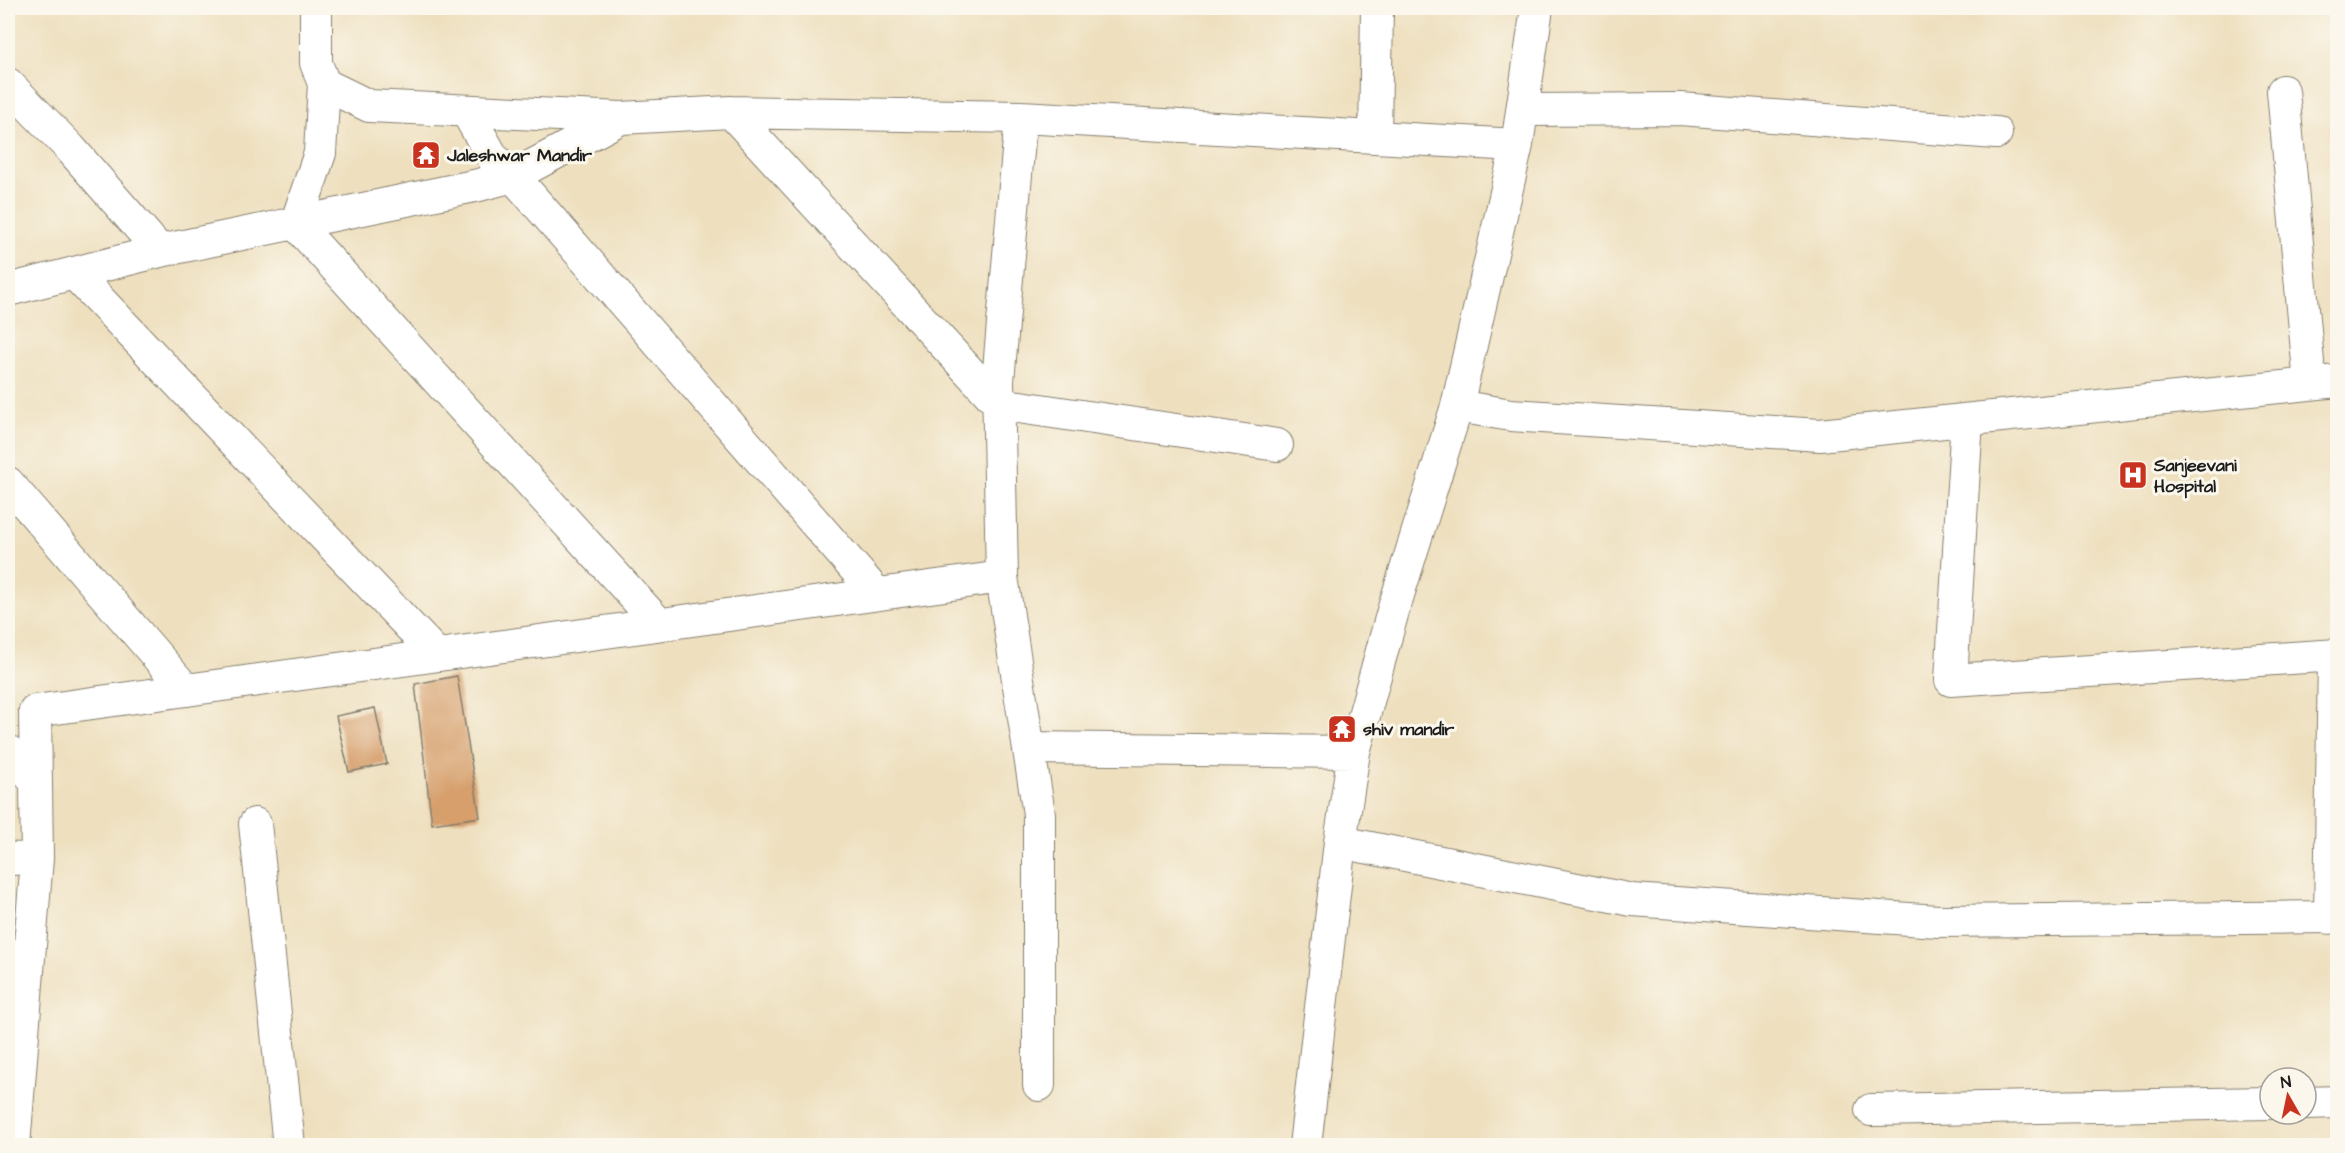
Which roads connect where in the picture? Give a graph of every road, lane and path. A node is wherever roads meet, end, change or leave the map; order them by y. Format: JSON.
{"nodes":[{"id":1,"x":316,"y":8,"type":"edge"},
{"id":2,"x":1377,"y":8,"type":"edge"},
{"id":3,"x":1537,"y":8,"type":"edge"},
{"id":4,"x":8,"y":84,"type":"edge"},
{"id":5,"x":324,"y":84,"type":"junction"},
{"id":6,"x":2283,"y":91,"type":"dead end"},
{"id":7,"x":1523,"y":110,"type":"junction"},
{"id":8,"x":467,"y":112,"type":"junction"},
{"id":9,"x":731,"y":112,"type":"junction"},
{"id":10,"x":1022,"y":117,"type":"junction"},
{"id":11,"x":621,"y":118,"type":"junction"},
{"id":12,"x":1996,"y":133,"type":"dead end"},
{"id":13,"x":1375,"y":137,"type":"junction"},
{"id":14,"x":1517,"y":145,"type":"junction"},
{"id":15,"x":513,"y":176,"type":"junction"},
{"id":16,"x":296,"y":224,"type":"junction"},
{"id":17,"x":160,"y":251,"type":"junction"},
{"id":18,"x":74,"y":273,"type":"junction"},
{"id":19,"x":8,"y":290,"type":"edge"},
{"id":20,"x":2324,"y":382,"type":"edge"},
{"id":21,"x":999,"y":404,"type":"junction"},
{"id":22,"x":1457,"y":406,"type":"junction"},
{"id":23,"x":1967,"y":420,"type":"junction"},
{"id":24,"x":1277,"y":445,"type":"dead end"},
{"id":25,"x":8,"y":483,"type":"edge"},
{"id":26,"x":1002,"y":577,"type":"junction"},
{"id":27,"x":877,"y":594,"type":"junction"},
{"id":28,"x":659,"y":624,"type":"junction"},
{"id":29,"x":437,"y":655,"type":"junction"},
{"id":30,"x":2336,"y":655,"type":"edge"},
{"id":31,"x":186,"y":690,"type":"junction"},
{"id":32,"x":1029,"y":748,"type":"junction"},
{"id":33,"x":8,"y":751,"type":"edge"},
{"id":34,"x":1354,"y":752,"type":"junction"},
{"id":35,"x":35,"y":781,"type":"junction"},
{"id":36,"x":255,"y":824,"type":"dead end"},
{"id":37,"x":1340,"y":842,"type":"junction"},
{"id":38,"x":22,"y":858,"type":"edge"},
{"id":39,"x":2334,"y":918,"type":"edge"},
{"id":40,"x":1039,"y":1085,"type":"dead end"},
{"id":41,"x":2318,"y":1102,"type":"edge"},
{"id":42,"x":2337,"y":1102,"type":"edge"},
{"id":43,"x":2258,"y":1103,"type":"edge"},
{"id":44,"x":1871,"y":1110,"type":"dead end"},
{"id":45,"x":14,"y":1146,"type":"edge"},
{"id":46,"x":289,"y":1146,"type":"edge"},
{"id":47,"x":1305,"y":1146,"type":"edge"}],
"edges":[{"from":1,"to":5,"type":"street"},
{"from":2,"to":13,"type":"street"},
{"from":3,"to":7,"type":"street"},
{"from":4,"to":17,"type":"street"},
{"from":5,"to":8,"type":"street"},
{"from":5,"to":16,"type":"street"},
{"from":6,"to":20,"type":"street"},
{"from":7,"to":12,"type":"street"},
{"from":7,"to":14,"type":"street"},
{"from":8,"to":11,"type":"street"},
{"from":8,"to":15,"type":"street"},
{"from":9,"to":10,"type":"street"},
{"from":9,"to":11,"type":"street"},
{"from":9,"to":21,"type":"street"},
{"from":10,"to":13,"type":"street"},
{"from":10,"to":21,"type":"street"},
{"from":11,"to":15,"type":"street"},
{"from":13,"to":14,"type":"street"},
{"from":14,"to":22,"type":"street"},
{"from":15,"to":16,"type":"street"},
{"from":15,"to":27,"type":"street"},
{"from":16,"to":17,"type":"street"},
{"from":16,"to":28,"type":"street"},
{"from":17,"to":18,"type":"street"},
{"from":18,"to":19,"type":"street"},
{"from":18,"to":29,"type":"street"},
{"from":20,"to":23,"type":"street"},
{"from":21,"to":24,"type":"street"},
{"from":21,"to":26,"type":"street"},
{"from":22,"to":23,"type":"street"},
{"from":22,"to":34,"type":"street"},
{"from":23,"to":30,"type":"street"},
{"from":25,"to":31,"type":"street"},
{"from":26,"to":27,"type":"street"},
{"from":26,"to":32,"type":"street"},
{"from":27,"to":28,"type":"street"},
{"from":28,"to":29,"type":"street"},
{"from":29,"to":31,"type":"street"},
{"from":30,"to":39,"type":"street"},
{"from":31,"to":35,"type":"street"},
{"from":32,"to":34,"type":"street"},
{"from":32,"to":40,"type":"street"},
{"from":33,"to":35,"type":"street"},
{"from":34,"to":37,"type":"street"},
{"from":35,"to":38,"type":"street"},
{"from":36,"to":46,"type":"street"},
{"from":37,"to":39,"type":"street"},
{"from":37,"to":47,"type":"street"},
{"from":38,"to":45,"type":"street"},
{"from":41,"to":42,"type":"street"},
{"from":43,"to":44,"type":"street"}]}
